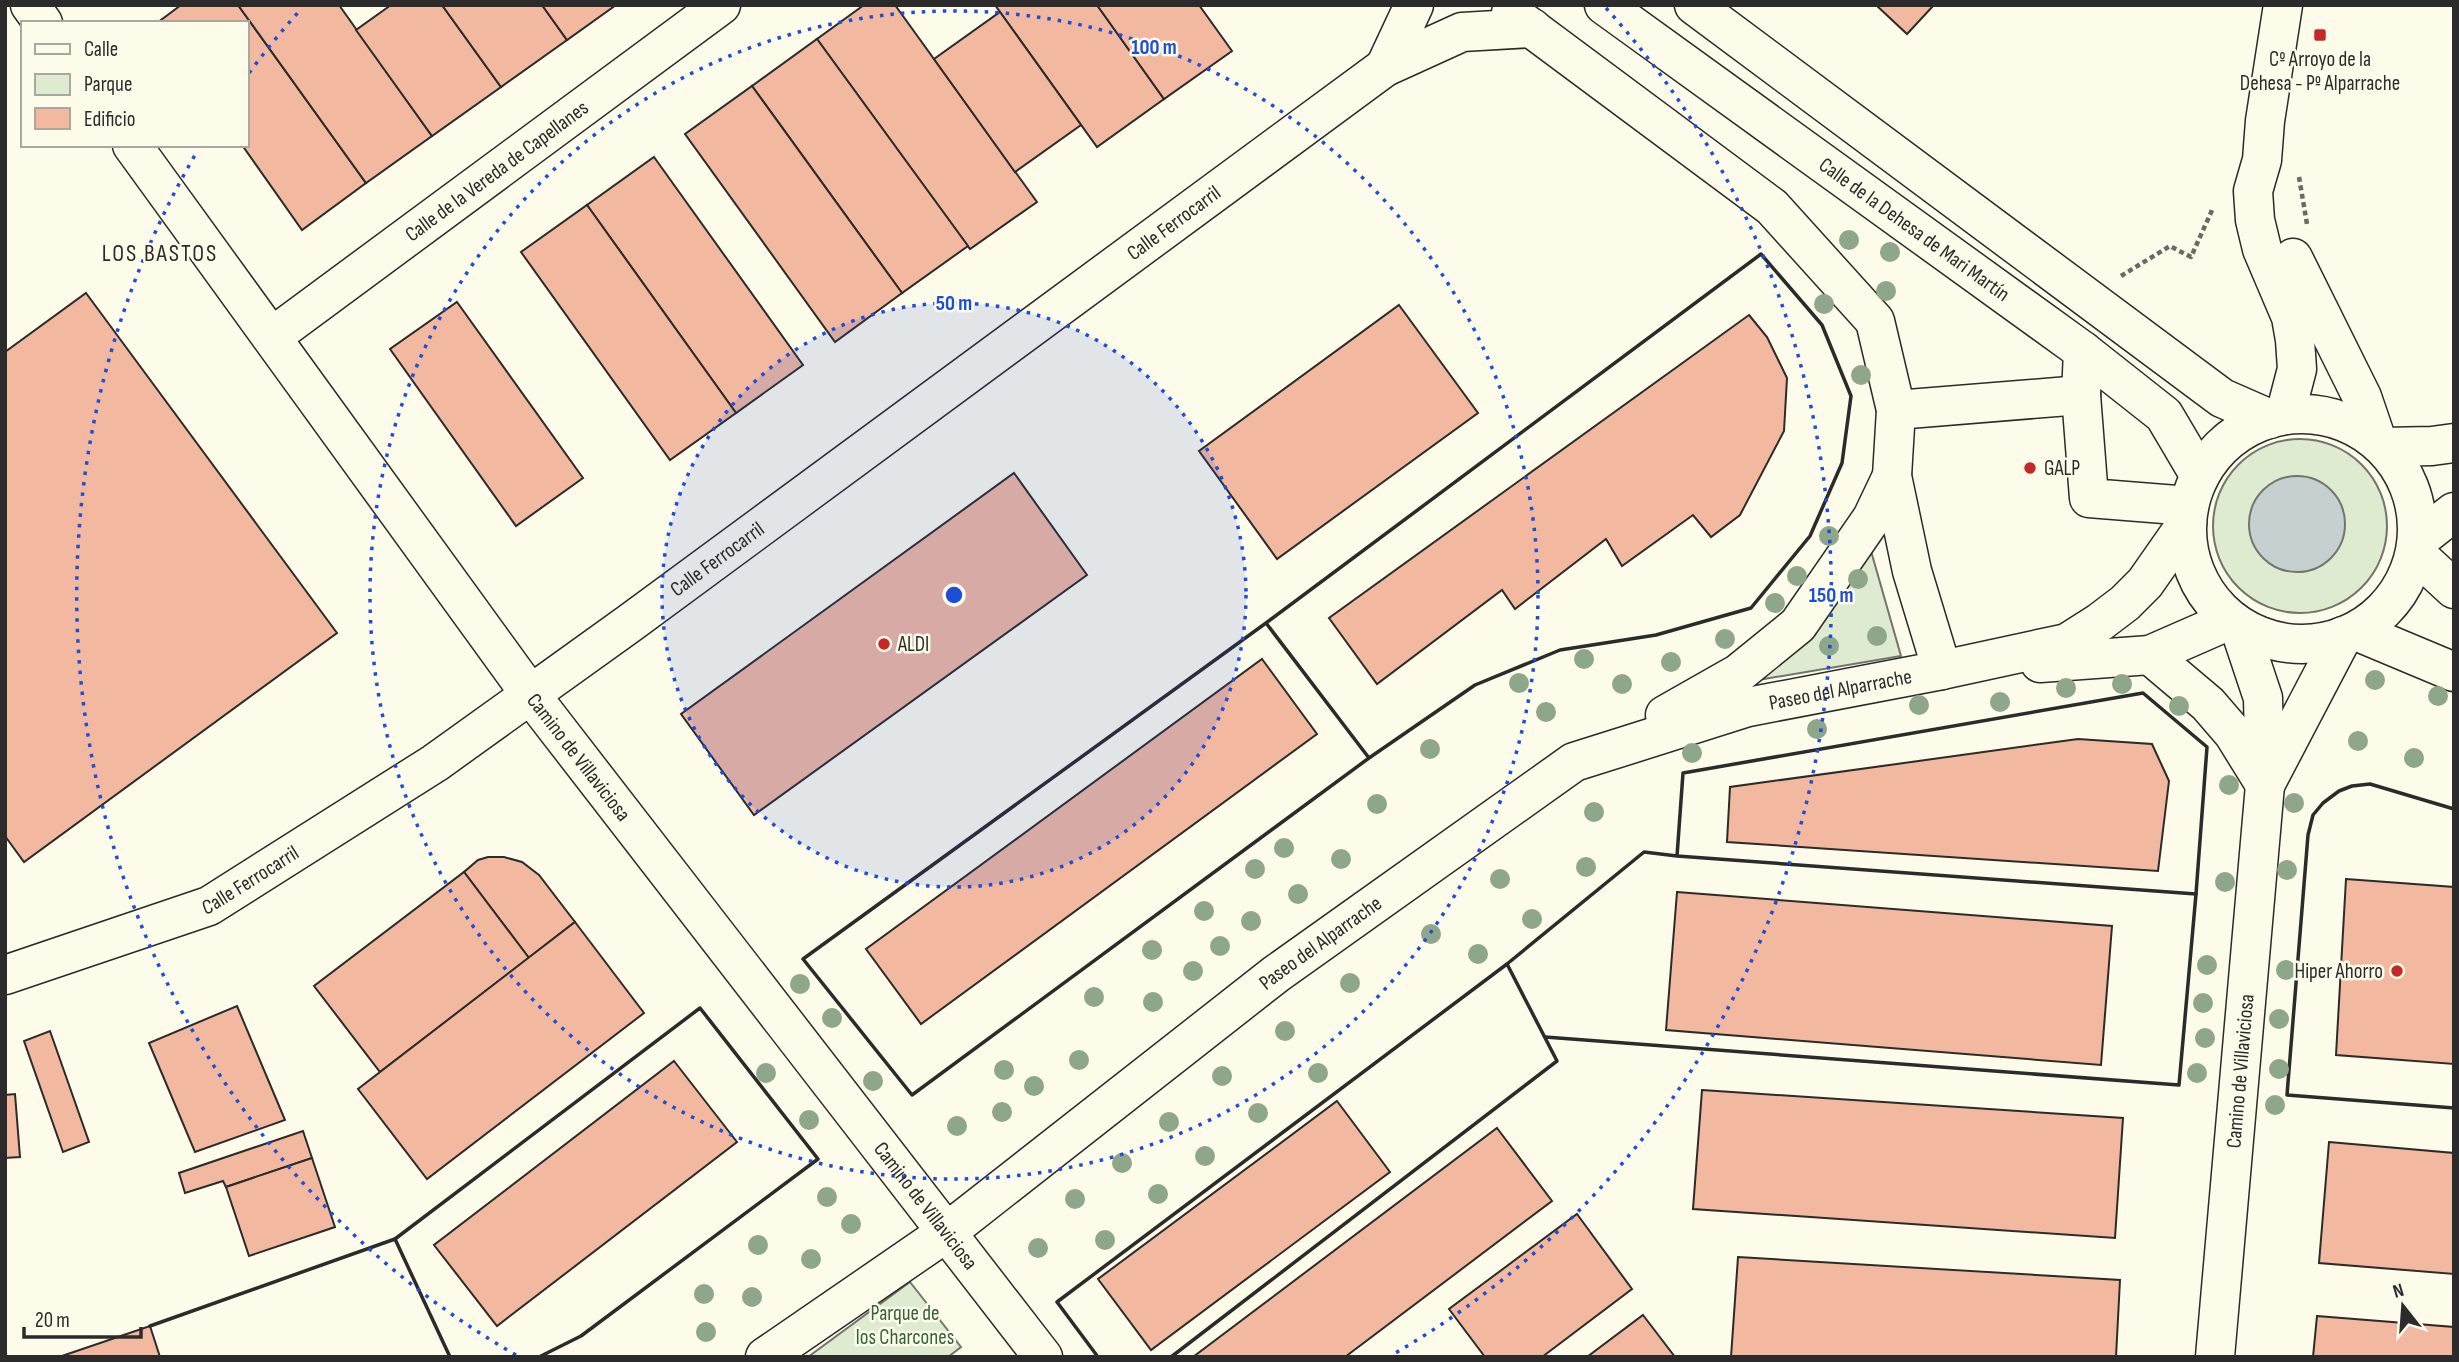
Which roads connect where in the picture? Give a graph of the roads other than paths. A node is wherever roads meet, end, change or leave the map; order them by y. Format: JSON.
{"nodes":[{"id":1,"x":30,"y":5,"type":"edge"},
{"id":2,"x":721,"y":5,"type":"edge"},
{"id":3,"x":1414,"y":5,"type":"edge"},
{"id":4,"x":1501,"y":5,"type":"edge"},
{"id":5,"x":1604,"y":5,"type":"edge"},
{"id":6,"x":1694,"y":5,"type":"edge"},
{"id":7,"x":2283,"y":5,"type":"edge"},
{"id":8,"x":42,"y":21,"type":"edge"},
{"id":9,"x":1532,"y":28,"type":"junction"},
{"id":10,"x":1385,"y":67,"type":"junction"},
{"id":11,"x":133,"y":147,"type":"edge"},
{"id":12,"x":2262,"y":160,"type":"junction"},
{"id":13,"x":273,"y":336,"type":"junction"},
{"id":14,"x":2083,"y":351,"type":"junction"},
{"id":15,"x":2081,"y":395,"type":"junction"},
{"id":16,"x":1896,"y":410,"type":"junction"},
{"id":17,"x":2277,"y":417,"type":"junction"},
{"id":18,"x":2454,"y":443,"type":"edge"},
{"id":19,"x":2381,"y":444,"type":"junction"},
{"id":20,"x":1892,"y":477,"type":"junction"},
{"id":21,"x":2192,"y":501,"type":"junction"},
{"id":22,"x":2454,"y":512,"type":"edge"},
{"id":23,"x":2416,"y":547,"type":"junction"},
{"id":24,"x":2454,"y":589,"type":"edge"},
{"id":25,"x":2234,"y":623,"type":"junction"},
{"id":26,"x":2350,"y":634,"type":"junction"},
{"id":27,"x":2150,"y":655,"type":"junction"},
{"id":28,"x":1942,"y":670,"type":"junction"},
{"id":29,"x":2454,"y":672,"type":"edge"},
{"id":30,"x":530,"y":694,"type":"junction"},
{"id":31,"x":1574,"y":762,"type":"junction"},
{"id":32,"x":2265,"y":785,"type":"junction"},
{"id":33,"x":5,"y":975,"type":"edge"},
{"id":34,"x":947,"y":1232,"type":"junction"},
{"id":35,"x":765,"y":1357,"type":"edge"},
{"id":36,"x":1043,"y":1357,"type":"edge"},
{"id":37,"x":2216,"y":1357,"type":"edge"}],
"edges":[{"from":1,"to":8,"type":"street"},
{"from":2,"to":13,"type":"street","name":"Calle de la Vereda de Capellanes"},
{"from":3,"to":10,"type":"street","name":"Calle Ferrocarril"},
{"from":4,"to":9,"type":"street"},
{"from":5,"to":14,"type":"street","name":"Calle de la Dehesa de Mari Martín"},
{"from":6,"to":17,"type":"street"},
{"from":7,"to":12,"type":"street"},
{"from":9,"to":10,"type":"street","name":"Calle Ferrocarril"},
{"from":9,"to":16,"type":"street"},
{"from":10,"to":30,"type":"street","name":"Calle Ferrocarril"},
{"from":11,"to":13,"type":"street","name":"Camino de Villaviciosa"},
{"from":12,"to":17,"type":"street"},
{"from":12,"to":19,"type":"street"},
{"from":13,"to":30,"type":"street","name":"Camino de Villaviciosa"},
{"from":14,"to":15,"type":"street"},
{"from":14,"to":21,"type":"street","name":"Calle de la Dehesa de Mari Martín"},
{"from":15,"to":16,"type":"street"},
{"from":15,"to":21,"type":"street"},
{"from":16,"to":20,"type":"street"},
{"from":17,"to":19,"type":"street"},
{"from":17,"to":21,"type":"street"},
{"from":18,"to":19,"type":"street"},
{"from":19,"to":23,"type":"street"},
{"from":20,"to":28,"type":"street"},
{"from":20,"to":31,"type":"street"},
{"from":21,"to":25,"type":"street"},
{"from":21,"to":28,"type":"street","name":"Paseo del Alparrache"},
{"from":22,"to":23,"type":"street"},
{"from":23,"to":24,"type":"street"},
{"from":23,"to":26,"type":"street"},
{"from":25,"to":26,"type":"street"},
{"from":25,"to":27,"type":"street","name":"Paseo del Alparrache"},
{"from":25,"to":32,"type":"street","name":"Camino de Villaviciosa"},
{"from":26,"to":29,"type":"street"},
{"from":26,"to":32,"type":"street","name":"Camino de Villaviciosa"},
{"from":27,"to":28,"type":"street","name":"Paseo del Alparrache"},
{"from":27,"to":32,"type":"street"},
{"from":28,"to":31,"type":"street","name":"Paseo del Alparrache"},
{"from":30,"to":33,"type":"street","name":"Calle Ferrocarril"},
{"from":30,"to":34,"type":"street","name":"Camino de Villaviciosa"},
{"from":31,"to":34,"type":"street","name":"Paseo del Alparrache"},
{"from":32,"to":37,"type":"street","name":"Camino de Villaviciosa"},
{"from":34,"to":35,"type":"street","name":"Paseo del Alparrache"},
{"from":34,"to":36,"type":"street","name":"Camino de Villaviciosa"}]}
